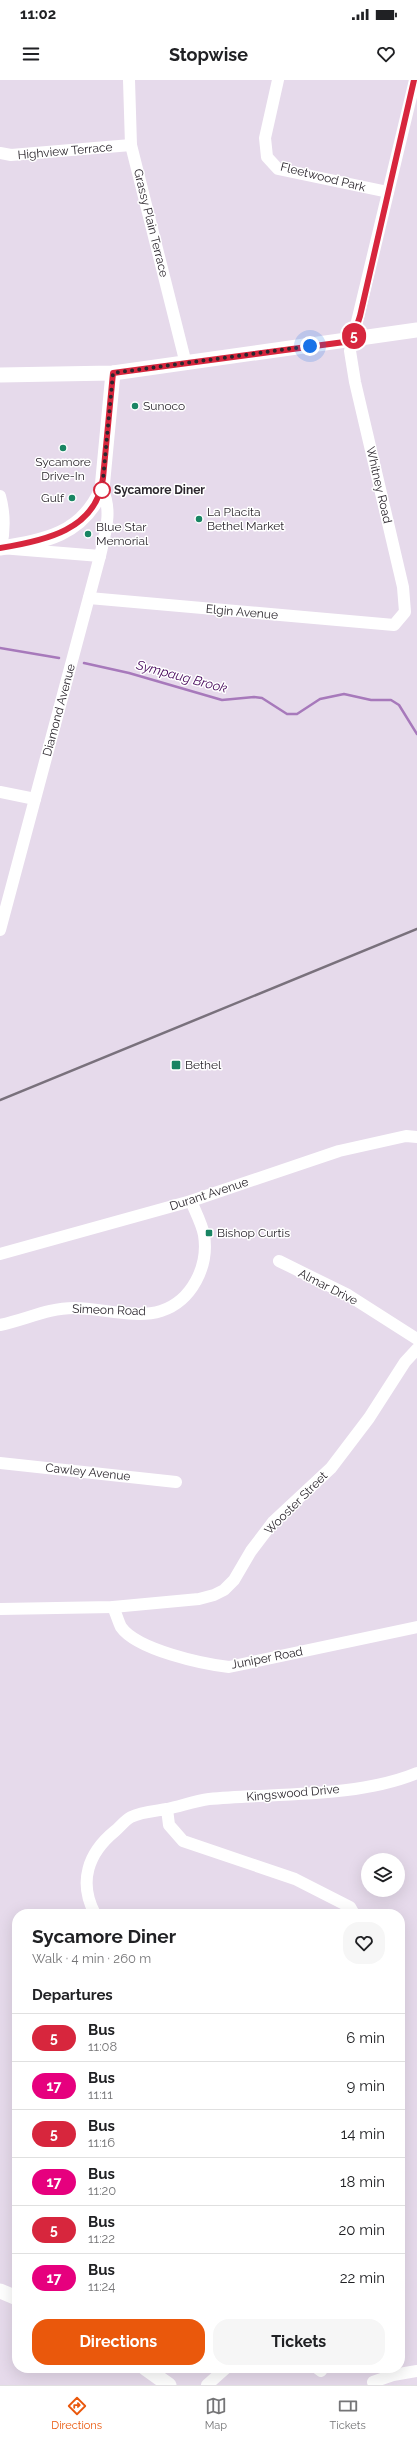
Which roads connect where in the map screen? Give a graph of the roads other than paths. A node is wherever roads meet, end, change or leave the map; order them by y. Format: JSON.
{"nodes":[{"id":1,"x":129,"y":80,"type":"edge"},
{"id":2,"x":278,"y":80,"type":"edge"},
{"id":3,"x":414,"y":80,"type":"edge"},
{"id":4,"x":131,"y":144,"type":"junction"},
{"id":5,"x":0,"y":153,"type":"edge"},
{"id":6,"x":388,"y":192,"type":"junction"},
{"id":7,"x":417,"y":330,"type":"edge"},
{"id":8,"x":352,"y":341,"type":"junction"},
{"id":9,"x":186,"y":364,"type":"junction"},
{"id":10,"x":113,"y":373,"type":"junction"},
{"id":11,"x":0,"y":375,"type":"edge"},
{"id":12,"x":102,"y":490,"type":"junction"},
{"id":13,"x":0,"y":496,"type":"edge"},
{"id":14,"x":1,"y":548,"type":"edge"},
{"id":15,"x":100,"y":556,"type":"junction"},
{"id":16,"x":89,"y":598,"type":"junction"},
{"id":17,"x":394,"y":625,"type":"joint"},
{"id":18,"x":0,"y":792,"type":"edge"},
{"id":19,"x":35,"y":799,"type":"junction"},
{"id":20,"x":0,"y":930,"type":"edge"},
{"id":21,"x":417,"y":1137,"type":"edge"},
{"id":22,"x":191,"y":1201,"type":"junction"},
{"id":23,"x":0,"y":1254,"type":"edge"},
{"id":24,"x":279,"y":1262,"type":"dead end"},
{"id":25,"x":0,"y":1325,"type":"edge"},
{"id":26,"x":417,"y":1339,"type":"edge"},
{"id":27,"x":417,"y":1349,"type":"edge"},
{"id":28,"x":0,"y":1463,"type":"edge"},
{"id":29,"x":176,"y":1482,"type":"dead end"},
{"id":30,"x":113,"y":1607,"type":"junction"},
{"id":31,"x":0,"y":1609,"type":"edge"},
{"id":32,"x":416,"y":1630,"type":"edge"},
{"id":33,"x":417,"y":1773,"type":"edge"},
{"id":34,"x":167,"y":1809,"type":"junction"},
{"id":35,"x":92,"y":1909,"type":"edge"},
{"id":36,"x":351,"y":1909,"type":"edge"},
{"id":37,"x":0,"y":2291,"type":"edge"},
{"id":38,"x":12,"y":2296,"type":"edge"},
{"id":39,"x":417,"y":2362,"type":"edge"},
{"id":40,"x":405,"y":2365,"type":"edge"},
{"id":41,"x":417,"y":2370,"type":"edge"},
{"id":42,"x":405,"y":2372,"type":"edge"},
{"id":43,"x":152,"y":2373,"type":"edge"},
{"id":44,"x":220,"y":2373,"type":"edge"},
{"id":45,"x":377,"y":2373,"type":"edge"},
{"id":46,"x":403,"y":2373,"type":"edge"},
{"id":47,"x":372,"y":2383,"type":"edge"},
{"id":48,"x":169,"y":2385,"type":"edge"},
{"id":49,"x":206,"y":2385,"type":"edge"}],
"edges":[{"from":1,"to":4,"type":"street","name":"Grassy Plain Terrace"},
{"from":2,"to":6,"type":"street","name":"Fleetwood Park"},
{"from":3,"to":6,"type":"street","name":"Whitney Road"},
{"from":4,"to":5,"type":"street","name":"Highview Terrace"},
{"from":4,"to":9,"type":"street","name":"Grassy Plain Terrace"},
{"from":6,"to":8,"type":"street","name":"Whitney Road"},
{"from":7,"to":8,"type":"main road"},
{"from":8,"to":9,"type":"main road"},
{"from":8,"to":17,"type":"street","name":"Whitney Road"},
{"from":9,"to":10,"type":"main road"},
{"from":10,"to":11,"type":"main road"},
{"from":10,"to":12,"type":"main road"},
{"from":12,"to":14,"type":"main road"},
{"from":12,"to":15,"type":"street","name":"Diamond Avenue"},
{"from":13,"to":14,"type":"street"},
{"from":14,"to":15,"type":"street"},
{"from":15,"to":16,"type":"street","name":"Diamond Avenue"},
{"from":16,"to":17,"type":"street","name":"Elgin Avenue"},
{"from":16,"to":19,"type":"street","name":"Diamond Avenue"},
{"from":18,"to":19,"type":"street"},
{"from":19,"to":20,"type":"street","name":"Diamond Avenue"},
{"from":21,"to":22,"type":"street","name":"Durant Avenue"},
{"from":22,"to":23,"type":"street","name":"Durant Avenue"},
{"from":22,"to":25,"type":"street","name":"Simeon Road"},
{"from":24,"to":26,"type":"street","name":"Almar Drive"},
{"from":27,"to":30,"type":"street","name":"Wooster Street"},
{"from":28,"to":29,"type":"street","name":"Cawley Avenue"},
{"from":30,"to":31,"type":"street","name":"Wooster Street"},
{"from":30,"to":32,"type":"street","name":"Juniper Road"},
{"from":33,"to":34,"type":"street","name":"Kingswood Drive"},
{"from":34,"to":35,"type":"street","name":"Kingswood Drive"},
{"from":34,"to":36,"type":"street"},
{"from":37,"to":38,"type":"main road"},
{"from":39,"to":40,"type":"street"},
{"from":41,"to":42,"type":"street"},
{"from":43,"to":48,"type":"main road"},
{"from":44,"to":49,"type":"street"},
{"from":45,"to":47,"type":"street"},
{"from":46,"to":47,"type":"street"}]}
